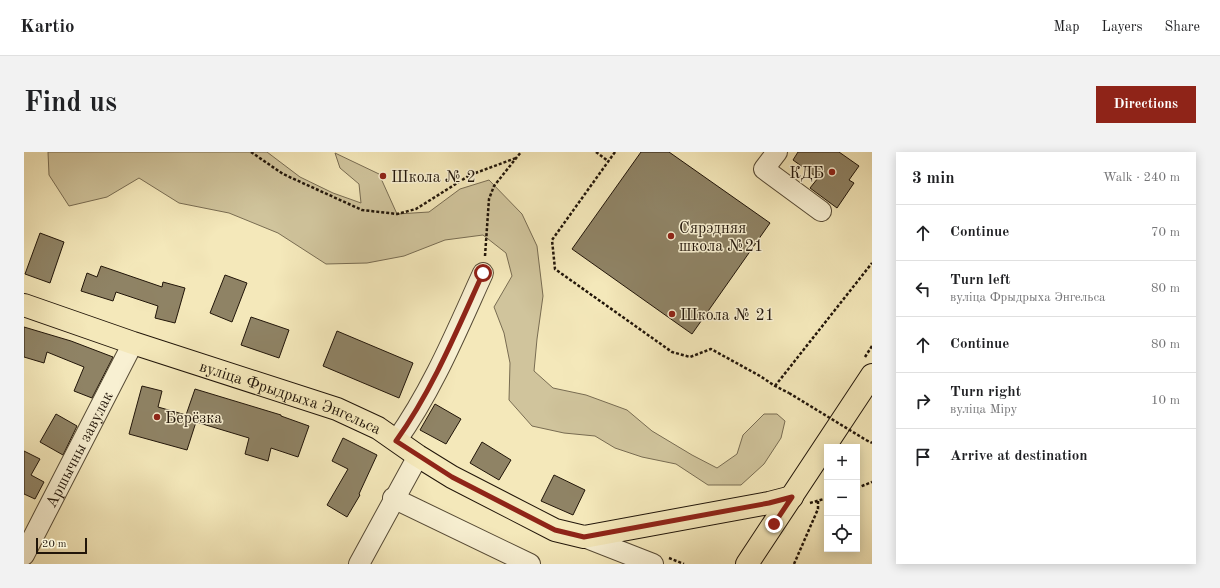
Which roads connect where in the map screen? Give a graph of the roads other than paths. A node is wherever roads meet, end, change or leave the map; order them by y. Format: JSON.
{"nodes":[{"id":1,"x":777,"y":152,"type":"edge"},
{"id":2,"x":821,"y":211,"type":"dead end"},
{"id":3,"x":483,"y":273,"type":"dead end"},
{"id":4,"x":24,"y":306,"type":"edge"},
{"id":5,"x":133,"y":344,"type":"junction"},
{"id":6,"x":872,"y":375,"type":"edge"},
{"id":7,"x":396,"y":441,"type":"junction"},
{"id":8,"x":418,"y":456,"type":"junction"},
{"id":9,"x":394,"y":498,"type":"junction"},
{"id":10,"x":800,"y":500,"type":"junction"},
{"id":11,"x":584,"y":537,"type":"junction"},
{"id":12,"x":24,"y":555,"type":"edge"},
{"id":13,"x":358,"y":564,"type":"edge"},
{"id":14,"x":530,"y":564,"type":"edge"},
{"id":15,"x":653,"y":564,"type":"edge"},
{"id":16,"x":747,"y":564,"type":"edge"}],
"edges":[{"from":1,"to":2,"type":"street"},
{"from":3,"to":7,"type":"street"},
{"from":4,"to":5,"type":"main road","name":"вуліца Фрыдрыха Энгельса"},
{"from":5,"to":7,"type":"main road","name":"вуліца Фрыдрыха Энгельса"},
{"from":5,"to":12,"type":"street","name":"Аршычны завулак"},
{"from":6,"to":10,"type":"main road"},
{"from":7,"to":8,"type":"main road","name":"вуліца Фрыдрыха Энгельса"},
{"from":8,"to":9,"type":"street"},
{"from":8,"to":11,"type":"main road","name":"вуліца Фрыдрыха Энгельса"},
{"from":9,"to":13,"type":"street"},
{"from":9,"to":14,"type":"street"},
{"from":10,"to":11,"type":"main road"},
{"from":10,"to":16,"type":"main road"},
{"from":11,"to":15,"type":"street","name":"вуліца Фрыдрыха Энгельса"}]}
